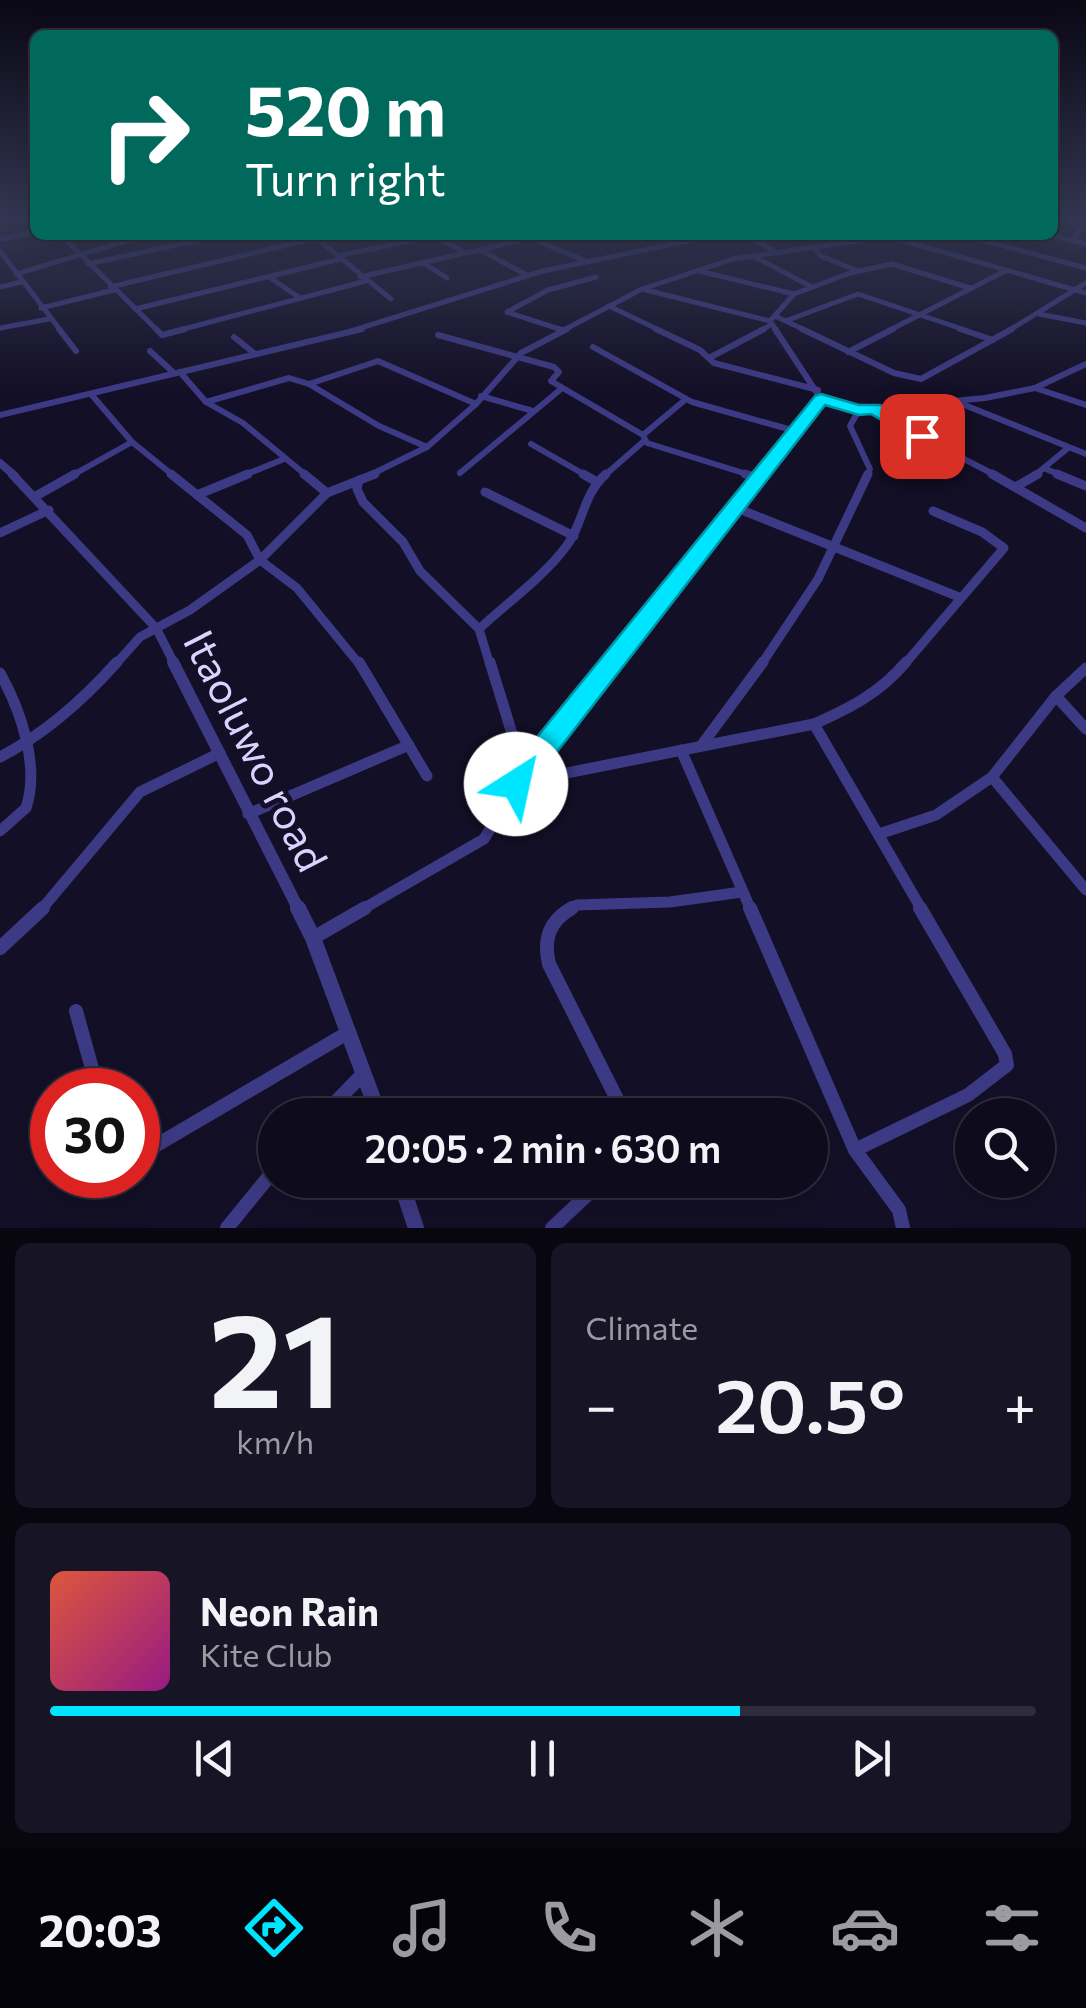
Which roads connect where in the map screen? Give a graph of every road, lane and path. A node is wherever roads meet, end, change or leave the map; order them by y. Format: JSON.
{"nodes":[{"id":1,"x":17,"y":276,"type":"edge"},
{"id":2,"x":100,"y":276,"type":"edge"},
{"id":3,"x":159,"y":276,"type":"edge"},
{"id":4,"x":269,"y":276,"type":"edge"},
{"id":5,"x":270,"y":276,"type":"edge"},
{"id":6,"x":360,"y":276,"type":"edge"},
{"id":7,"x":373,"y":276,"type":"edge"},
{"id":8,"x":444,"y":276,"type":"edge"},
{"id":9,"x":524,"y":276,"type":"edge"},
{"id":10,"x":681,"y":276,"type":"edge"},
{"id":11,"x":720,"y":276,"type":"edge"},
{"id":12,"x":792,"y":276,"type":"edge"},
{"id":13,"x":843,"y":276,"type":"edge"},
{"id":14,"x":932,"y":276,"type":"edge"},
{"id":15,"x":995,"y":276,"type":"edge"},
{"id":16,"x":1026,"y":276,"type":"edge"},
{"id":17,"x":596,"y":277,"type":"dead end"},
{"id":18,"x":447,"y":278,"type":"dead end"},
{"id":19,"x":363,"y":279,"type":"junction"},
{"id":20,"x":21,"y":282,"type":"junction"},
{"id":21,"x":1086,"y":284,"type":"edge"},
{"id":22,"x":0,"y":287,"type":"edge"},
{"id":23,"x":812,"y":287,"type":"junction"},
{"id":24,"x":112,"y":288,"type":"junction"},
{"id":25,"x":642,"y":288,"type":"junction"},
{"id":26,"x":970,"y":288,"type":"junction"},
{"id":27,"x":1073,"y":289,"type":"junction"},
{"id":28,"x":1086,"y":293,"type":"edge"},
{"id":29,"x":794,"y":294,"type":"junction"},
{"id":30,"x":300,"y":298,"type":"junction"},
{"id":31,"x":391,"y":300,"type":"dead end"},
{"id":32,"x":609,"y":306,"type":"junction"},
{"id":33,"x":41,"y":308,"type":"junction"},
{"id":34,"x":134,"y":309,"type":"junction"},
{"id":35,"x":1039,"y":314,"type":"junction"},
{"id":36,"x":920,"y":315,"type":"junction"},
{"id":37,"x":49,"y":319,"type":"junction"},
{"id":38,"x":773,"y":320,"type":"junction"},
{"id":39,"x":787,"y":320,"type":"junction"},
{"id":40,"x":1086,"y":323,"type":"edge"},
{"id":41,"x":0,"y":328,"type":"edge"},
{"id":42,"x":562,"y":330,"type":"junction"},
{"id":43,"x":438,"y":335,"type":"dead end"},
{"id":44,"x":234,"y":336,"type":"dead end"},
{"id":45,"x":992,"y":340,"type":"junction"},
{"id":46,"x":593,"y":348,"type":"dead end"},
{"id":47,"x":76,"y":351,"type":"dead end"},
{"id":48,"x":150,"y":351,"type":"dead end"},
{"id":49,"x":848,"y":352,"type":"junction"},
{"id":50,"x":254,"y":353,"type":"junction"},
{"id":51,"x":516,"y":356,"type":"junction"},
{"id":52,"x":709,"y":358,"type":"junction"},
{"id":53,"x":1086,"y":364,"type":"edge"},
{"id":54,"x":177,"y":372,"type":"junction"},
{"id":55,"x":309,"y":384,"type":"junction"},
{"id":56,"x":1035,"y":388,"type":"junction"},
{"id":57,"x":560,"y":389,"type":"junction"},
{"id":58,"x":91,"y":394,"type":"junction"},
{"id":59,"x":819,"y":395,"type":"junction"},
{"id":60,"x":481,"y":396,"type":"junction"},
{"id":61,"x":686,"y":400,"type":"junction"},
{"id":62,"x":954,"y":401,"type":"junction"},
{"id":63,"x":206,"y":402,"type":"junction"},
{"id":64,"x":476,"y":404,"type":"junction"},
{"id":65,"x":1086,"y":406,"type":"edge"},
{"id":66,"x":874,"y":408,"type":"junction"},
{"id":67,"x":859,"y":410,"type":"junction"},
{"id":68,"x":533,"y":411,"type":"junction"},
{"id":69,"x":0,"y":415,"type":"edge"},
{"id":70,"x":795,"y":431,"type":"junction"},
{"id":71,"x":643,"y":438,"type":"junction"},
{"id":72,"x":132,"y":442,"type":"junction"},
{"id":73,"x":531,"y":444,"type":"dead end"},
{"id":74,"x":428,"y":447,"type":"junction"},
{"id":75,"x":1068,"y":448,"type":"junction"},
{"id":76,"x":1086,"y":454,"type":"edge"},
{"id":77,"x":284,"y":459,"type":"junction"},
{"id":78,"x":0,"y":463,"type":"edge"},
{"id":79,"x":1046,"y":469,"type":"junction"},
{"id":80,"x":460,"y":473,"type":"dead end"},
{"id":81,"x":758,"y":478,"type":"junction"},
{"id":82,"x":359,"y":480,"type":"junction"},
{"id":83,"x":597,"y":482,"type":"junction"},
{"id":84,"x":1017,"y":486,"type":"junction"},
{"id":85,"x":1086,"y":486,"type":"edge"},
{"id":86,"x":485,"y":492,"type":"dead end"},
{"id":87,"x":327,"y":493,"type":"junction"},
{"id":88,"x":197,"y":495,"type":"junction"},
{"id":89,"x":36,"y":496,"type":"junction"},
{"id":90,"x":734,"y":507,"type":"junction"},
{"id":91,"x":49,"y":510,"type":"junction"},
{"id":92,"x":933,"y":511,"type":"dead end"},
{"id":93,"x":1086,"y":528,"type":"edge"},
{"id":94,"x":0,"y":533,"type":"edge"},
{"id":95,"x":574,"y":536,"type":"junction"},
{"id":96,"x":839,"y":546,"type":"junction"},
{"id":97,"x":260,"y":560,"type":"junction"},
{"id":98,"x":959,"y":596,"type":"junction"},
{"id":99,"x":156,"y":628,"type":"junction"},
{"id":100,"x":480,"y":630,"type":"junction"},
{"id":101,"x":1086,"y":668,"type":"edge"},
{"id":102,"x":0,"y":674,"type":"edge"},
{"id":103,"x":1056,"y":696,"type":"junction"},
{"id":104,"x":814,"y":724,"type":"junction"},
{"id":105,"x":1086,"y":728,"type":"edge"},
{"id":106,"x":27,"y":743,"type":"junction"},
{"id":107,"x":409,"y":745,"type":"junction"},
{"id":108,"x":702,"y":746,"type":"junction"},
{"id":109,"x":681,"y":750,"type":"junction"},
{"id":110,"x":220,"y":753,"type":"junction"},
{"id":111,"x":0,"y":757,"type":"edge"},
{"id":112,"x":427,"y":776,"type":"dead end"},
{"id":113,"x":992,"y":777,"type":"junction"},
{"id":114,"x":516,"y":784,"type":"junction"},
{"id":115,"x":248,"y":814,"type":"junction"},
{"id":116,"x":0,"y":831,"type":"edge"},
{"id":117,"x":879,"y":834,"type":"junction"},
{"id":118,"x":1086,"y":890,"type":"edge"},
{"id":119,"x":742,"y":892,"type":"junction"},
{"id":120,"x":313,"y":938,"type":"junction"},
{"id":121,"x":0,"y":948,"type":"edge"},
{"id":122,"x":76,"y":1011,"type":"dead end"},
{"id":123,"x":349,"y":1032,"type":"junction"},
{"id":124,"x":92,"y":1068,"type":"edge"},
{"id":125,"x":365,"y":1072,"type":"junction"},
{"id":126,"x":340,"y":1098,"type":"edge"},
{"id":127,"x":373,"y":1098,"type":"edge"},
{"id":128,"x":616,"y":1098,"type":"edge"},
{"id":129,"x":160,"y":1143,"type":"edge"},
{"id":130,"x":855,"y":1150,"type":"junction"},
{"id":131,"x":258,"y":1189,"type":"edge"},
{"id":132,"x":406,"y":1198,"type":"edge"},
{"id":133,"x":584,"y":1198,"type":"edge"},
{"id":134,"x":226,"y":1228,"type":"edge"},
{"id":135,"x":416,"y":1228,"type":"edge"},
{"id":136,"x":552,"y":1228,"type":"edge"},
{"id":137,"x":903,"y":1228,"type":"edge"}],
"edges":[{"from":1,"to":20,"type":"street"},
{"from":2,"to":24,"type":"street"},
{"from":3,"to":24,"type":"street"},
{"from":4,"to":34,"type":"street"},
{"from":5,"to":30,"type":"street"},
{"from":6,"to":19,"type":"street"},
{"from":7,"to":19,"type":"street"},
{"from":8,"to":18,"type":"street"},
{"from":9,"to":50,"type":"street"},
{"from":10,"to":25,"type":"street"},
{"from":11,"to":29,"type":"street"},
{"from":12,"to":23,"type":"street"},
{"from":13,"to":23,"type":"street"},
{"from":14,"to":26,"type":"street"},
{"from":15,"to":26,"type":"street"},
{"from":16,"to":27,"type":"street"},
{"from":17,"to":42,"type":"street"},
{"from":19,"to":30,"type":"street"},
{"from":19,"to":31,"type":"street"},
{"from":20,"to":22,"type":"street"},
{"from":20,"to":33,"type":"street"},
{"from":21,"to":27,"type":"street"},
{"from":23,"to":29,"type":"street"},
{"from":24,"to":33,"type":"street"},
{"from":24,"to":34,"type":"street"},
{"from":25,"to":32,"type":"street"},
{"from":25,"to":38,"type":"street"},
{"from":26,"to":36,"type":"street"},
{"from":27,"to":28,"type":"street"},
{"from":27,"to":35,"type":"street"},
{"from":29,"to":38,"type":"street"},
{"from":30,"to":34,"type":"street"},
{"from":32,"to":42,"type":"street"},
{"from":32,"to":52,"type":"street"},
{"from":33,"to":37,"type":"street"},
{"from":35,"to":40,"type":"street"},
{"from":35,"to":45,"type":"street"},
{"from":36,"to":39,"type":"street"},
{"from":36,"to":45,"type":"street"},
{"from":36,"to":49,"type":"street"},
{"from":37,"to":41,"type":"street"},
{"from":37,"to":47,"type":"street"},
{"from":38,"to":39,"type":"street"},
{"from":38,"to":52,"type":"street"},
{"from":38,"to":59,"type":"street"},
{"from":39,"to":49,"type":"street"},
{"from":42,"to":51,"type":"street"},
{"from":43,"to":51,"type":"street"},
{"from":44,"to":50,"type":"street"},
{"from":45,"to":49,"type":"street"},
{"from":46,"to":61,"type":"street"},
{"from":48,"to":54,"type":"street"},
{"from":50,"to":54,"type":"street"},
{"from":51,"to":57,"type":"street"},
{"from":51,"to":60,"type":"street"},
{"from":52,"to":59,"type":"street"},
{"from":53,"to":56,"type":"street"},
{"from":54,"to":58,"type":"street"},
{"from":54,"to":63,"type":"street"},
{"from":55,"to":63,"type":"street"},
{"from":55,"to":64,"type":"street"},
{"from":55,"to":74,"type":"street"},
{"from":56,"to":62,"type":"street"},
{"from":56,"to":65,"type":"street"},
{"from":57,"to":68,"type":"street"},
{"from":57,"to":71,"type":"street"},
{"from":58,"to":69,"type":"street"},
{"from":58,"to":72,"type":"street"},
{"from":59,"to":67,"type":"street"},
{"from":59,"to":70,"type":"street"},
{"from":60,"to":64,"type":"street"},
{"from":60,"to":68,"type":"street"},
{"from":61,"to":70,"type":"street"},
{"from":61,"to":71,"type":"street"},
{"from":62,"to":66,"type":"street"},
{"from":62,"to":75,"type":"street"},
{"from":63,"to":77,"type":"street"},
{"from":64,"to":74,"type":"street"},
{"from":66,"to":67,"type":"street"},
{"from":66,"to":84,"type":"street"},
{"from":67,"to":96,"type":"street"},
{"from":68,"to":80,"type":"street"},
{"from":70,"to":81,"type":"street"},
{"from":71,"to":81,"type":"street"},
{"from":71,"to":83,"type":"street"},
{"from":72,"to":88,"type":"street"},
{"from":72,"to":89,"type":"street"},
{"from":73,"to":83,"type":"street"},
{"from":74,"to":82,"type":"street"},
{"from":75,"to":76,"type":"street"},
{"from":75,"to":79,"type":"street"},
{"from":77,"to":87,"type":"street"},
{"from":77,"to":88,"type":"street"},
{"from":78,"to":89,"type":"street","name":"Itaoluwo road"},
{"from":79,"to":84,"type":"street"},
{"from":79,"to":85,"type":"street"},
{"from":81,"to":90,"type":"street"},
{"from":82,"to":87,"type":"street"},
{"from":82,"to":100,"type":"street"},
{"from":83,"to":95,"type":"street"},
{"from":84,"to":93,"type":"street"},
{"from":86,"to":95,"type":"street"},
{"from":87,"to":97,"type":"street"},
{"from":88,"to":97,"type":"street"},
{"from":89,"to":91,"type":"street","name":"Itaoluwo road"},
{"from":90,"to":96,"type":"street"},
{"from":90,"to":114,"type":"street"},
{"from":91,"to":94,"type":"street"},
{"from":91,"to":99,"type":"street","name":"Itaoluwo road"},
{"from":92,"to":98,"type":"street"},
{"from":95,"to":100,"type":"street"},
{"from":96,"to":98,"type":"street"},
{"from":96,"to":108,"type":"street"},
{"from":97,"to":99,"type":"street"},
{"from":97,"to":107,"type":"street"},
{"from":98,"to":104,"type":"street"},
{"from":99,"to":106,"type":"street"},
{"from":99,"to":110,"type":"street","name":"Itaoluwo road"},
{"from":100,"to":114,"type":"street"},
{"from":101,"to":103,"type":"street"},
{"from":102,"to":106,"type":"street"},
{"from":103,"to":105,"type":"street"},
{"from":103,"to":113,"type":"street"},
{"from":104,"to":108,"type":"street"},
{"from":104,"to":117,"type":"street"},
{"from":106,"to":111,"type":"street"},
{"from":106,"to":116,"type":"street"},
{"from":107,"to":112,"type":"street"},
{"from":107,"to":115,"type":"street"},
{"from":108,"to":109,"type":"street"},
{"from":109,"to":114,"type":"street"},
{"from":109,"to":119,"type":"street"},
{"from":110,"to":115,"type":"street","name":"Itaoluwo road"},
{"from":110,"to":121,"type":"street"},
{"from":113,"to":117,"type":"street"},
{"from":113,"to":118,"type":"street"},
{"from":114,"to":120,"type":"street"},
{"from":115,"to":120,"type":"street","name":"Itaoluwo road"},
{"from":117,"to":130,"type":"street"},
{"from":119,"to":128,"type":"street"},
{"from":119,"to":130,"type":"street"},
{"from":120,"to":123,"type":"street","name":"Itaoluwo road"},
{"from":122,"to":124,"type":"street"},
{"from":123,"to":125,"type":"street","name":"Itaoluwo road"},
{"from":123,"to":129,"type":"street"},
{"from":125,"to":126,"type":"street"},
{"from":125,"to":127,"type":"street","name":"Itaoluwo road"},
{"from":130,"to":137,"type":"street"},
{"from":131,"to":134,"type":"street"},
{"from":132,"to":135,"type":"street"},
{"from":133,"to":136,"type":"street"}]}
